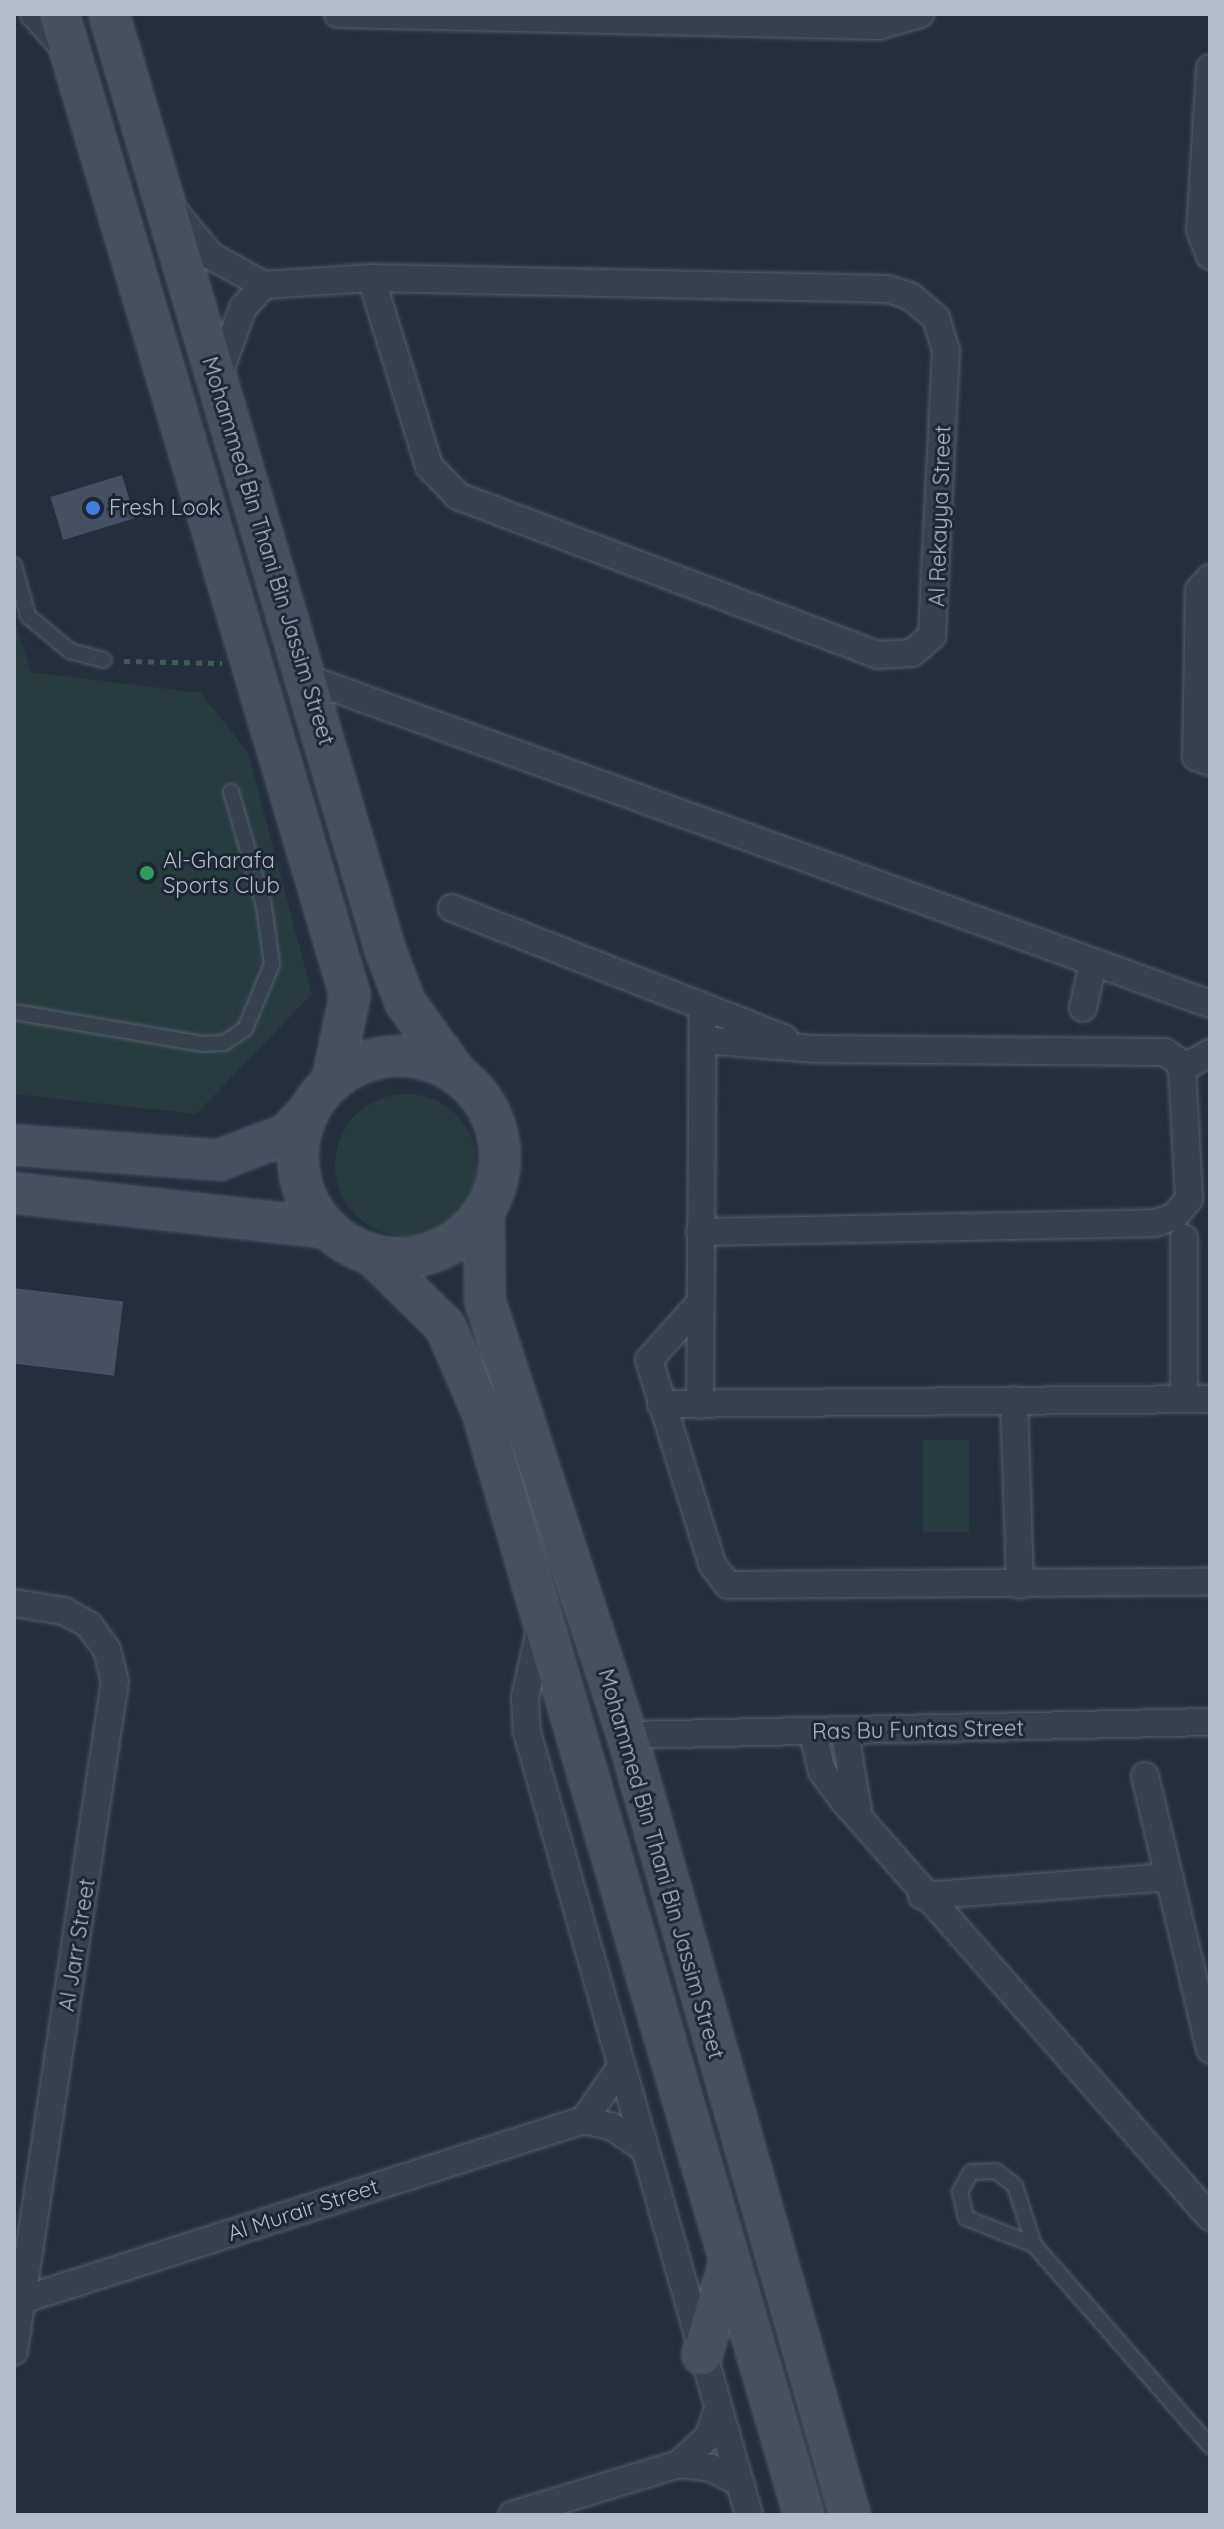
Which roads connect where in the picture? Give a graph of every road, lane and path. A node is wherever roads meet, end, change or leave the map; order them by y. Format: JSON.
{"nodes":[{"id":1,"x":34,"y":14,"type":"edge"},
{"id":2,"x":59,"y":14,"type":"edge"},
{"id":3,"x":109,"y":14,"type":"edge"},
{"id":4,"x":338,"y":14,"type":"edge"},
{"id":5,"x":920,"y":14,"type":"edge"},
{"id":6,"x":72,"y":58,"type":"junction"},
{"id":7,"x":1210,"y":68,"type":"edge"},
{"id":8,"x":161,"y":193,"type":"junction"},
{"id":9,"x":1210,"y":256,"type":"edge"},
{"id":10,"x":371,"y":278,"type":"junction"},
{"id":11,"x":264,"y":285,"type":"junction"},
{"id":12,"x":217,"y":379,"type":"junction"},
{"id":13,"x":14,"y":565,"type":"edge"},
{"id":14,"x":1210,"y":578,"type":"edge"},
{"id":15,"x":104,"y":660,"type":"joint"},
{"id":16,"x":255,"y":664,"type":"junction"},
{"id":17,"x":306,"y":678,"type":"junction"},
{"id":18,"x":1210,"y":762,"type":"edge"},
{"id":19,"x":231,"y":792,"type":"dead end"},
{"id":20,"x":452,"y":908,"type":"dead end"},
{"id":21,"x":1093,"y":963,"type":"junction"},
{"id":22,"x":1210,"y":1004,"type":"edge"},
{"id":23,"x":703,"y":1008,"type":"junction"},
{"id":24,"x":1083,"y":1008,"type":"dead end"},
{"id":25,"x":14,"y":1012,"type":"edge"},
{"id":26,"x":703,"y":1040,"type":"junction"},
{"id":27,"x":814,"y":1049,"type":"junction"},
{"id":28,"x":1210,"y":1053,"type":"edge"},
{"id":29,"x":1181,"y":1069,"type":"junction"},
{"id":30,"x":456,"y":1073,"type":"junction"},
{"id":31,"x":332,"y":1081,"type":"junction"},
{"id":32,"x":309,"y":1110,"type":"junction"},
{"id":33,"x":14,"y":1145,"type":"edge"},
{"id":34,"x":14,"y":1193,"type":"edge"},
{"id":35,"x":484,"y":1213,"type":"junction"},
{"id":36,"x":327,"y":1228,"type":"junction"},
{"id":37,"x":700,"y":1232,"type":"junction"},
{"id":38,"x":1184,"y":1238,"type":"dead end"},
{"id":39,"x":372,"y":1255,"type":"junction"},
{"id":40,"x":699,"y":1304,"type":"junction"},
{"id":41,"x":1197,"y":1398,"type":"edge"},
{"id":42,"x":1014,"y":1400,"type":"junction"},
{"id":43,"x":661,"y":1404,"type":"junction"},
{"id":44,"x":700,"y":1405,"type":"junction"},
{"id":45,"x":1210,"y":1582,"type":"edge"},
{"id":46,"x":1020,"y":1585,"type":"junction"},
{"id":47,"x":14,"y":1603,"type":"edge"},
{"id":48,"x":542,"y":1622,"type":"junction"},
{"id":49,"x":1210,"y":1722,"type":"edge"},
{"id":50,"x":813,"y":1733,"type":"junction"},
{"id":51,"x":845,"y":1733,"type":"junction"},
{"id":52,"x":627,"y":1735,"type":"junction"},
{"id":53,"x":1145,"y":1776,"type":"dead end"},
{"id":54,"x":859,"y":1818,"type":"junction"},
{"id":55,"x":1169,"y":1877,"type":"junction"},
{"id":56,"x":922,"y":1896,"type":"junction"},
{"id":57,"x":1210,"y":2049,"type":"edge"},
{"id":58,"x":618,"y":2071,"type":"junction"},
{"id":59,"x":584,"y":2120,"type":"junction"},
{"id":60,"x":639,"y":2145,"type":"junction"},
{"id":61,"x":1210,"y":2217,"type":"edge"},
{"id":62,"x":1034,"y":2245,"type":"junction"},
{"id":63,"x":729,"y":2263,"type":"junction"},
{"id":64,"x":22,"y":2300,"type":"junction"},
{"id":65,"x":15,"y":2338,"type":"edge"},
{"id":66,"x":702,"y":2355,"type":"junction"},
{"id":67,"x":718,"y":2410,"type":"junction"},
{"id":68,"x":1210,"y":2446,"type":"edge"},
{"id":69,"x":679,"y":2464,"type":"junction"},
{"id":70,"x":740,"y":2483,"type":"junction"},
{"id":71,"x":512,"y":2515,"type":"edge"},
{"id":72,"x":749,"y":2515,"type":"edge"},
{"id":73,"x":804,"y":2515,"type":"edge"},
{"id":74,"x":850,"y":2515,"type":"edge"}],
"edges":[{"from":1,"to":6,"type":"street"},
{"from":2,"to":6,"type":"main road","name":"Mohammed Bin Thani Bin Jassim Street"},
{"from":3,"to":8,"type":"main road","name":"Mohammed Bin Thani Bin Jassim Street"},
{"from":4,"to":5,"type":"street"},
{"from":6,"to":16,"type":"main road","name":"Mohammed Bin Thani Bin Jassim Street"},
{"from":7,"to":9,"type":"street"},
{"from":8,"to":11,"type":"street"},
{"from":8,"to":12,"type":"main road","name":"Mohammed Bin Thani Bin Jassim Street"},
{"from":10,"to":10,"type":"street","name":"Al Rekayya Street"},
{"from":10,"to":11,"type":"street","name":"Al Rekayya Street"},
{"from":11,"to":12,"type":"street"},
{"from":12,"to":17,"type":"main road","name":"Mohammed Bin Thani Bin Jassim Street"},
{"from":13,"to":15,"type":"lane"},
{"from":14,"to":18,"type":"street"},
{"from":15,"to":16,"type":"path"},
{"from":16,"to":31,"type":"main road","name":"Mohammed Bin Thani Bin Jassim Street"},
{"from":17,"to":21,"type":"street"},
{"from":17,"to":30,"type":"main road","name":"Mohammed Bin Thani Bin Jassim Street"},
{"from":19,"to":25,"type":"lane"},
{"from":20,"to":23,"type":"street"},
{"from":21,"to":22,"type":"street"},
{"from":21,"to":24,"type":"street"},
{"from":23,"to":26,"type":"street"},
{"from":23,"to":27,"type":"street"},
{"from":26,"to":27,"type":"street"},
{"from":26,"to":37,"type":"street"},
{"from":27,"to":29,"type":"street"},
{"from":28,"to":29,"type":"street"},
{"from":29,"to":37,"type":"street"},
{"from":30,"to":31,"type":"main road"},
{"from":30,"to":35,"type":"main road"},
{"from":31,"to":32,"type":"main road"},
{"from":32,"to":33,"type":"main road"},
{"from":32,"to":36,"type":"main road"},
{"from":34,"to":36,"type":"main road"},
{"from":35,"to":39,"type":"main road"},
{"from":35,"to":52,"type":"main road","name":"Mohammed Bin Thani Bin Jassim Street"},
{"from":36,"to":39,"type":"main road"},
{"from":37,"to":40,"type":"street"},
{"from":38,"to":41,"type":"street"},
{"from":39,"to":48,"type":"main road","name":"Mohammed Bin Thani Bin Jassim Street"},
{"from":40,"to":43,"type":"street"},
{"from":40,"to":44,"type":"street"},
{"from":41,"to":42,"type":"street"},
{"from":42,"to":44,"type":"street"},
{"from":42,"to":46,"type":"street"},
{"from":43,"to":44,"type":"street"},
{"from":43,"to":46,"type":"street"},
{"from":45,"to":46,"type":"street"},
{"from":47,"to":64,"type":"street","name":"Al Jarr Street"},
{"from":48,"to":58,"type":"street","name":"Mohammed Bin Thani Bin Jassim Street"},
{"from":48,"to":63,"type":"main road","name":"Mohammed Bin Thani Bin Jassim Street"},
{"from":49,"to":51,"type":"street","name":"Ras Bu Funtas Street"},
{"from":50,"to":51,"type":"street","name":"Ras Bu Funtas Street"},
{"from":50,"to":52,"type":"street","name":"Ras Bu Funtas Street"},
{"from":50,"to":54,"type":"street"},
{"from":51,"to":54,"type":"street"},
{"from":52,"to":74,"type":"main road","name":"Mohammed Bin Thani Bin Jassim Street"},
{"from":53,"to":55,"type":"street"},
{"from":54,"to":56,"type":"street"},
{"from":55,"to":56,"type":"street"},
{"from":55,"to":57,"type":"street"},
{"from":56,"to":61,"type":"street"},
{"from":58,"to":59,"type":"street"},
{"from":58,"to":60,"type":"street","name":"Mohammed Bin Thani Bin Jassim Street"},
{"from":59,"to":60,"type":"street"},
{"from":59,"to":64,"type":"street","name":"Al Murair Street"},
{"from":60,"to":66,"type":"street","name":"Mohammed Bin Thani Bin Jassim Street"},
{"from":62,"to":62,"type":"lane"},
{"from":62,"to":68,"type":"lane"},
{"from":63,"to":66,"type":"main road"},
{"from":63,"to":73,"type":"main road","name":"Mohammed Bin Thani Bin Jassim Street"},
{"from":64,"to":65,"type":"street","name":"Al Jarr Street"},
{"from":66,"to":67,"type":"street","name":"Mohammed Bin Thani Bin Jassim Street"},
{"from":67,"to":69,"type":"street"},
{"from":67,"to":70,"type":"street","name":"Mohammed Bin Thani Bin Jassim Street"},
{"from":69,"to":70,"type":"street"},
{"from":69,"to":71,"type":"street"},
{"from":70,"to":72,"type":"street","name":"Mohammed Bin Thani Bin Jassim Street"}]}
